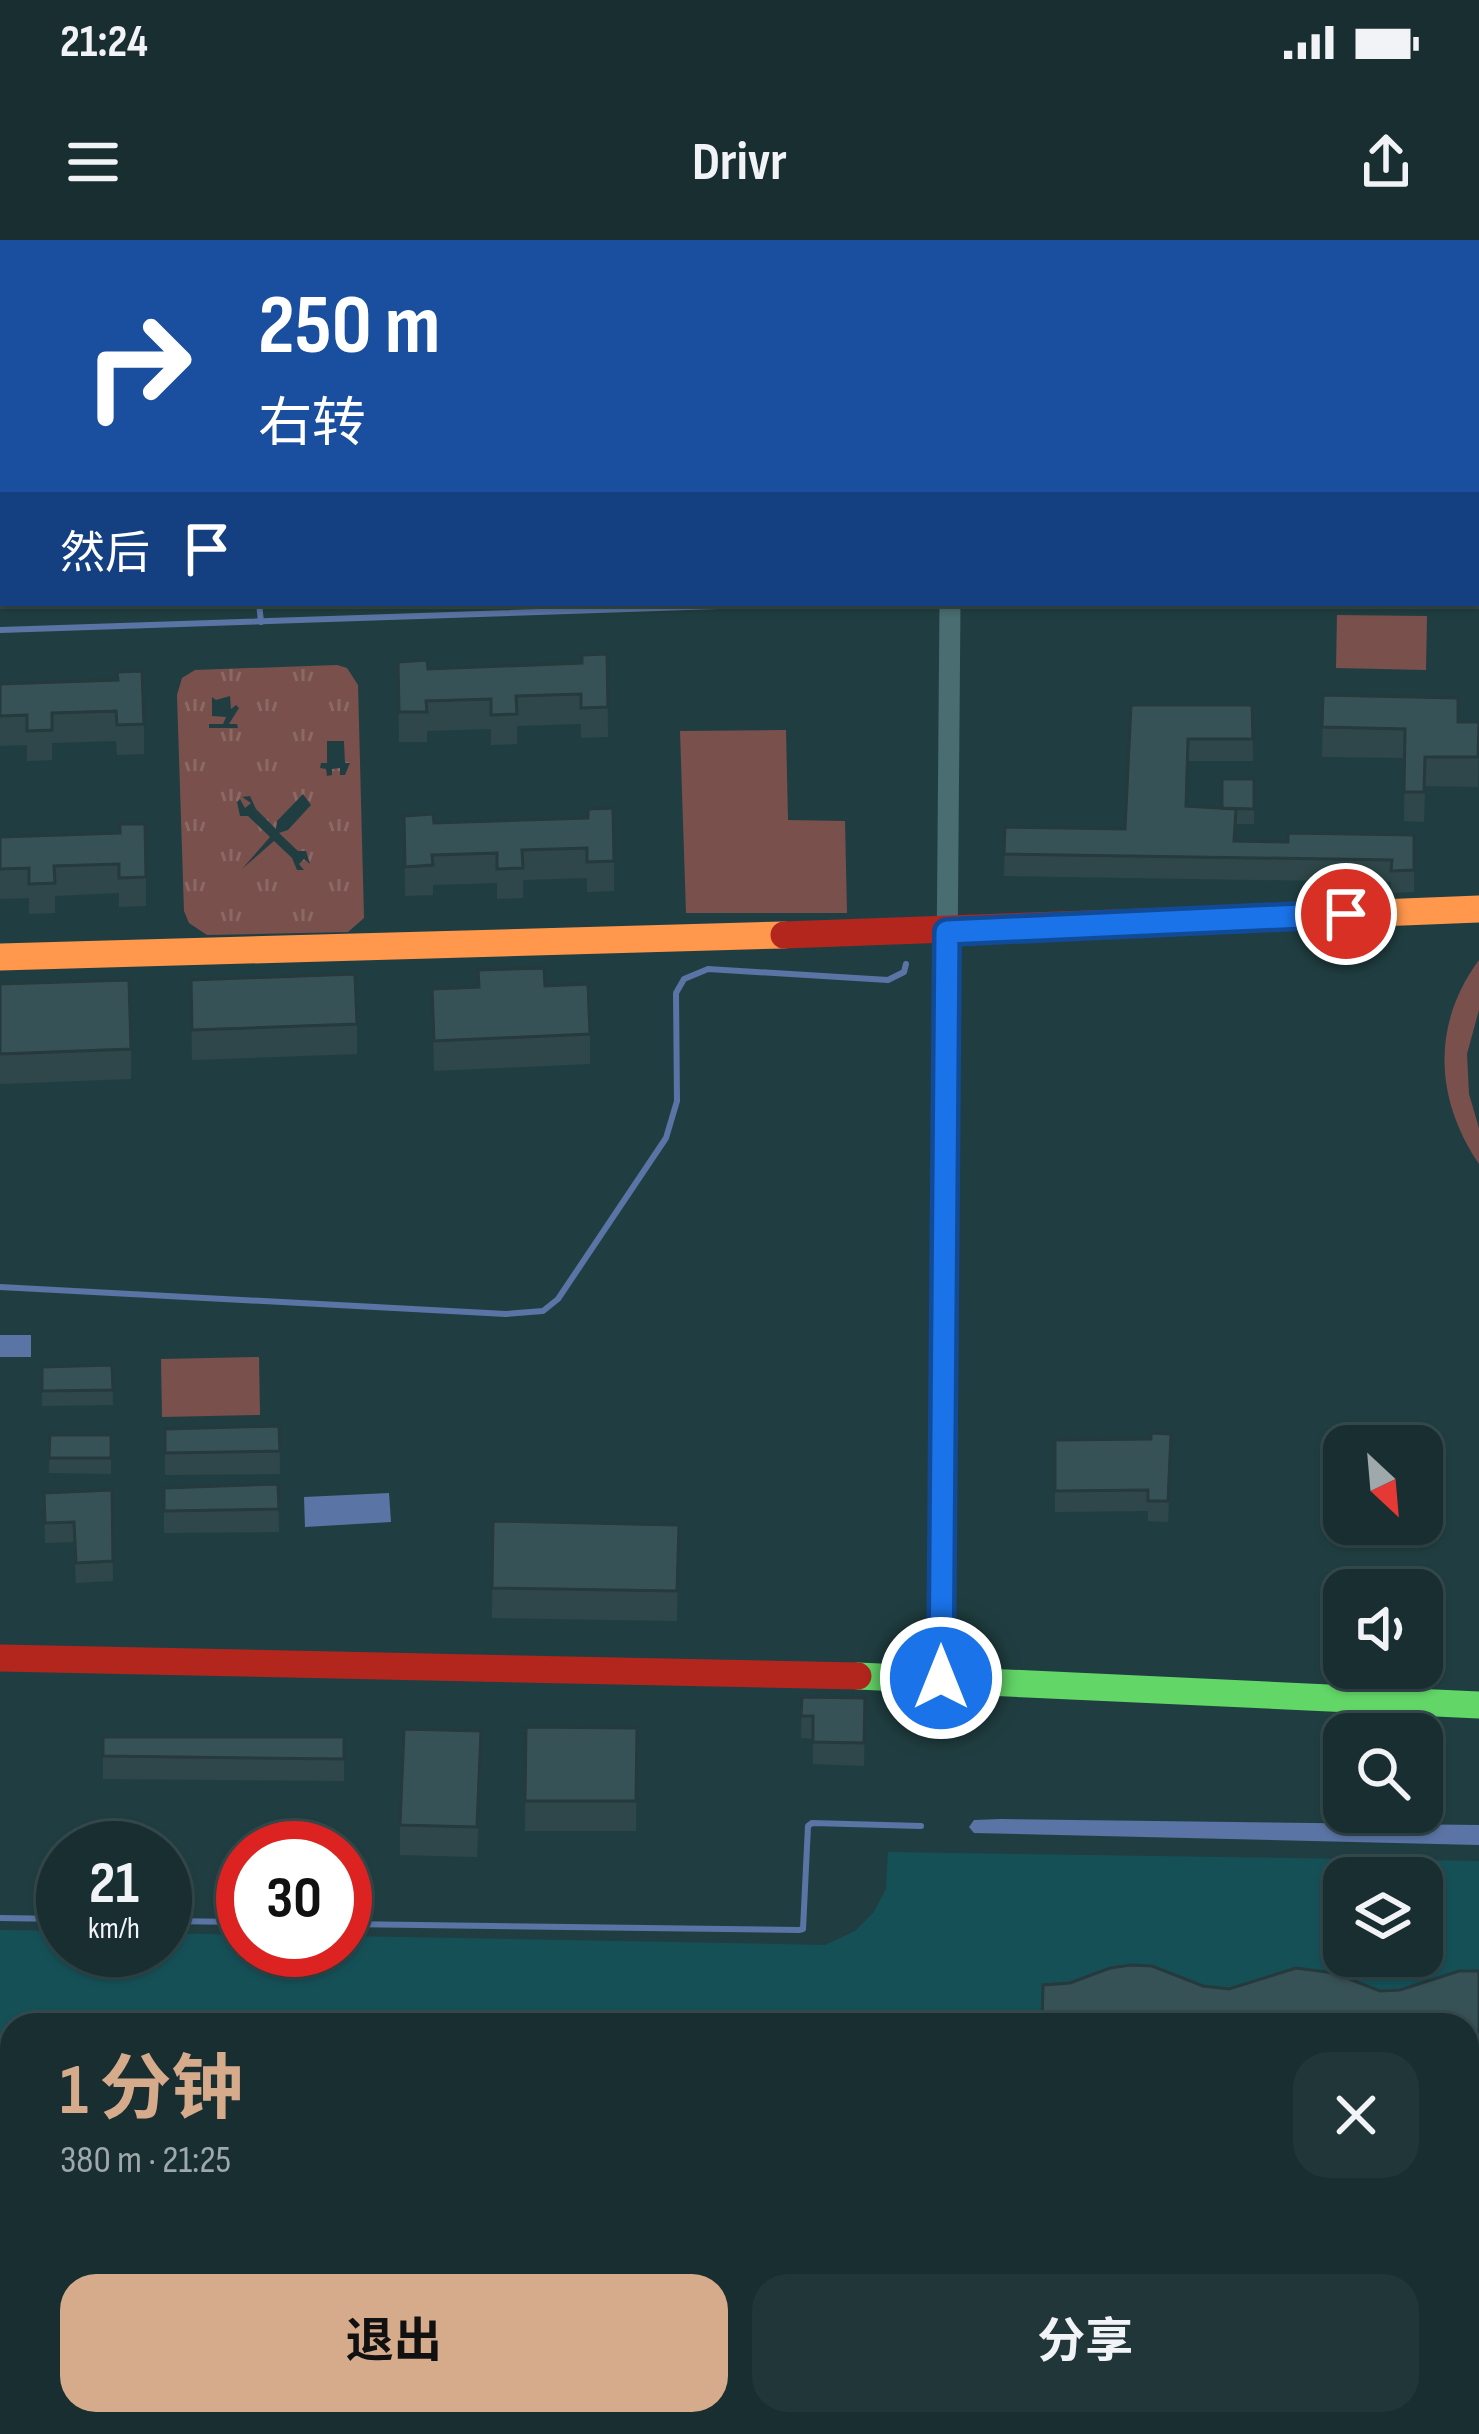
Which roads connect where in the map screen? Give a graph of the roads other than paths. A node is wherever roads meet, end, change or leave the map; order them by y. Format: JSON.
{"nodes":[{"id":1,"x":950,"y":606,"type":"edge"},
{"id":2,"x":1479,"y":909,"type":"edge"},
{"id":3,"x":947,"y":932,"type":"junction"},
{"id":4,"x":0,"y":957,"type":"edge"},
{"id":5,"x":0,"y":1658,"type":"edge"},
{"id":6,"x":941,"y":1678,"type":"junction"},
{"id":7,"x":1479,"y":1705,"type":"edge"}],
"edges":[{"from":1,"to":3,"type":"street"},
{"from":2,"to":3,"type":"street"},
{"from":3,"to":4,"type":"street"},
{"from":3,"to":6,"type":"street"},
{"from":5,"to":6,"type":"street"},
{"from":6,"to":7,"type":"street"}]}
